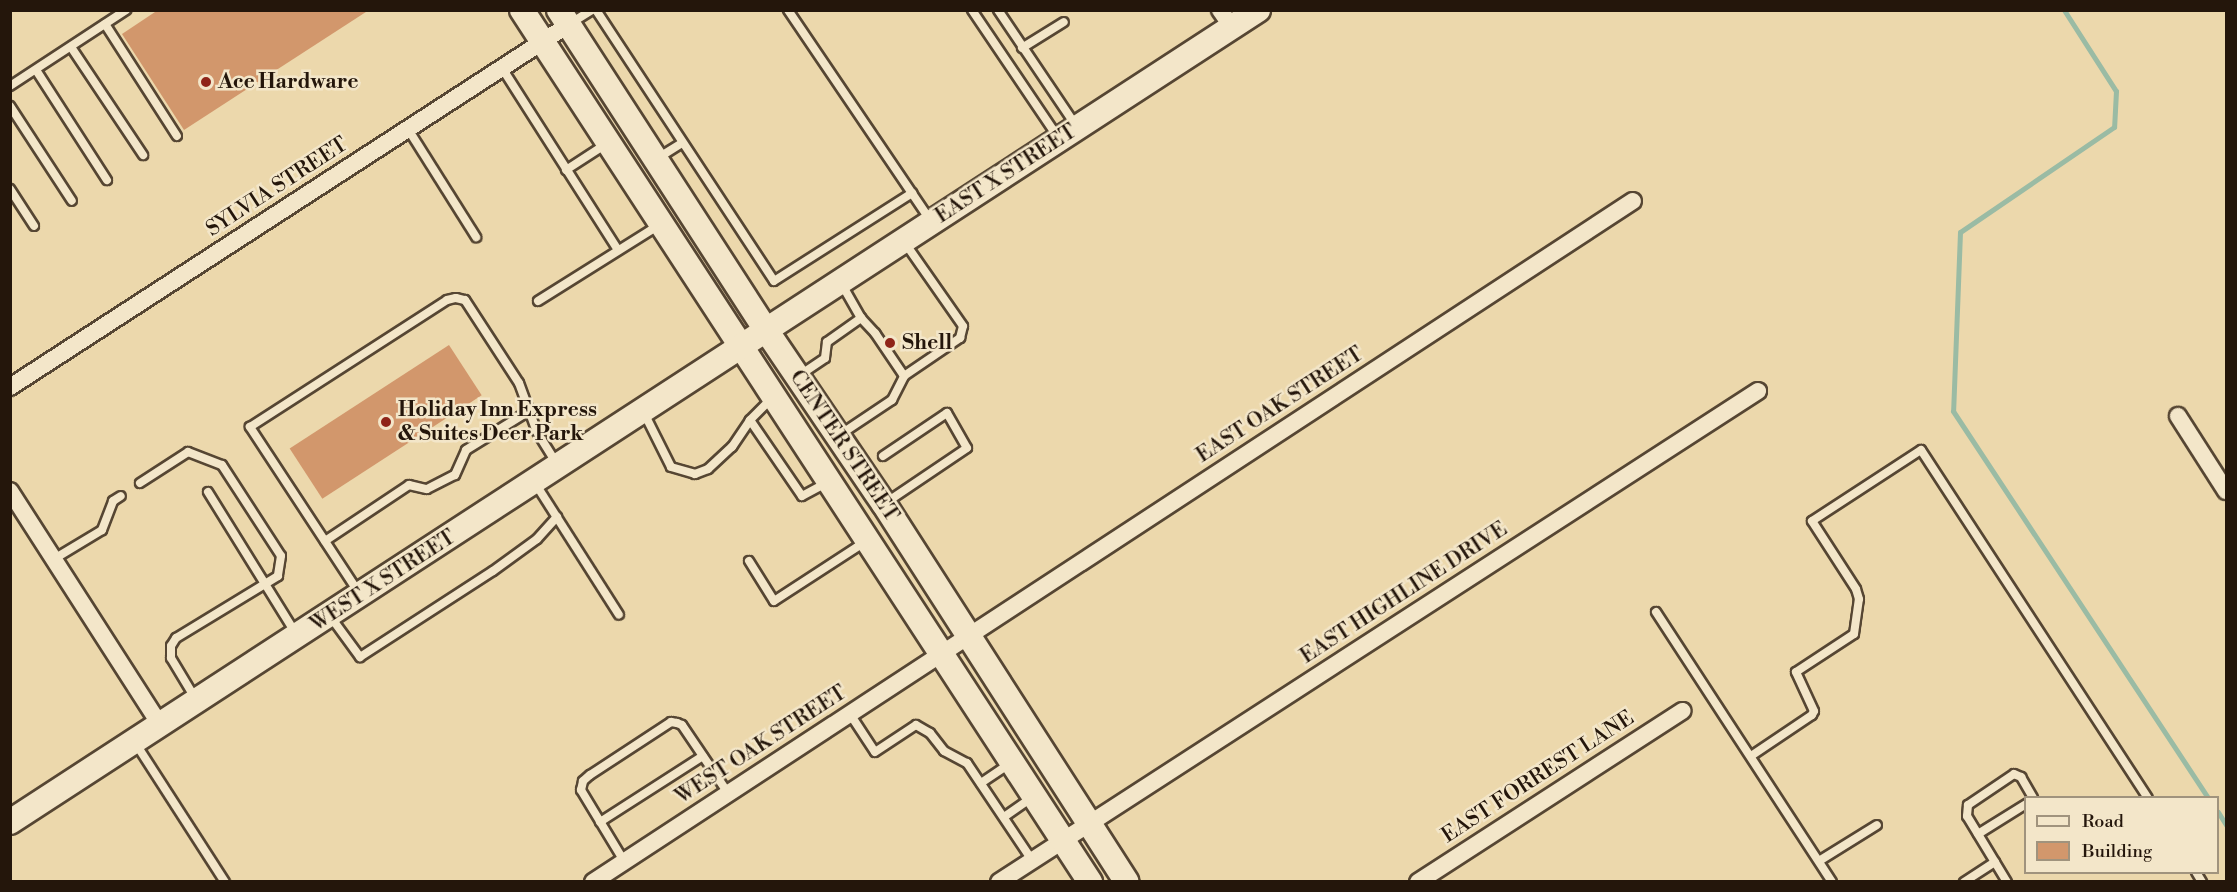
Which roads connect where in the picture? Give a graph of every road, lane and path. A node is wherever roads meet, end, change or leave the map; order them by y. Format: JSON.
{"nodes":[{"id":1,"x":126,"y":10,"type":"edge"},
{"id":2,"x":522,"y":10,"type":"edge"},
{"id":3,"x":594,"y":10,"type":"edge"},
{"id":4,"x":788,"y":10,"type":"edge"},
{"id":5,"x":972,"y":10,"type":"edge"},
{"id":6,"x":998,"y":10,"type":"edge"},
{"id":7,"x":1258,"y":10,"type":"edge"},
{"id":8,"x":564,"y":18,"type":"edge"},
{"id":9,"x":1226,"y":19,"type":"edge"},
{"id":10,"x":1064,"y":22,"type":"dead end"},
{"id":11,"x":105,"y":24,"type":"junction"},
{"id":12,"x":543,"y":41,"type":"junction"},
{"id":13,"x":71,"y":47,"type":"junction"},
{"id":14,"x":1022,"y":48,"type":"junction"},
{"id":15,"x":502,"y":68,"type":"junction"},
{"id":16,"x":36,"y":70,"type":"junction"},
{"id":17,"x":10,"y":86,"type":"edge"},
{"id":18,"x":10,"y":106,"type":"edge"},
{"id":19,"x":408,"y":129,"type":"junction"},
{"id":20,"x":1068,"y":133,"type":"junction"},
{"id":21,"x":177,"y":136,"type":"dead end"},
{"id":22,"x":609,"y":142,"type":"junction"},
{"id":23,"x":682,"y":142,"type":"junction"},
{"id":24,"x":143,"y":155,"type":"dead end"},
{"id":25,"x":656,"y":159,"type":"junction"},
{"id":26,"x":567,"y":170,"type":"junction"},
{"id":27,"x":107,"y":180,"type":"dead end"},
{"id":28,"x":10,"y":189,"type":"edge"},
{"id":29,"x":912,"y":193,"type":"junction"},
{"id":30,"x":72,"y":201,"type":"dead end"},
{"id":31,"x":1633,"y":201,"type":"dead end"},
{"id":32,"x":932,"y":222,"type":"junction"},
{"id":33,"x":662,"y":223,"type":"junction"},
{"id":34,"x":34,"y":226,"type":"dead end"},
{"id":35,"x":476,"y":237,"type":"dead end"},
{"id":36,"x":903,"y":240,"type":"junction"},
{"id":37,"x":618,"y":250,"type":"junction"},
{"id":38,"x":840,"y":281,"type":"junction"},
{"id":39,"x":538,"y":301,"type":"dead end"},
{"id":40,"x":861,"y":318,"type":"junction"},
{"id":41,"x":754,"y":337,"type":"junction"},
{"id":42,"x":797,"y":376,"type":"junction"},
{"id":43,"x":904,"y":376,"type":"junction"},
{"id":44,"x":10,"y":387,"type":"edge"},
{"id":45,"x":1758,"y":391,"type":"dead end"},
{"id":46,"x":774,"y":397,"type":"junction"},
{"id":47,"x":529,"y":411,"type":"junction"},
{"id":48,"x":643,"y":411,"type":"junction"},
{"id":49,"x":2178,"y":416,"type":"dead end"},
{"id":50,"x":750,"y":420,"type":"junction"},
{"id":51,"x":838,"y":436,"type":"junction"},
{"id":52,"x":883,"y":456,"type":"dead end"},
{"id":53,"x":559,"y":467,"type":"junction"},
{"id":54,"x":829,"y":481,"type":"junction"},
{"id":55,"x":141,"y":483,"type":"dead end"},
{"id":56,"x":535,"y":483,"type":"junction"},
{"id":57,"x":10,"y":491,"type":"edge"},
{"id":58,"x":2226,"y":491,"type":"edge"},
{"id":59,"x":208,"y":492,"type":"dead end"},
{"id":60,"x":121,"y":496,"type":"dead end"},
{"id":61,"x":884,"y":504,"type":"junction"},
{"id":62,"x":557,"y":517,"type":"junction"},
{"id":63,"x":867,"y":540,"type":"junction"},
{"id":64,"x":325,"y":541,"type":"junction"},
{"id":65,"x":54,"y":559,"type":"junction"},
{"id":66,"x":749,"y":561,"type":"dead end"},
{"id":67,"x":267,"y":583,"type":"junction"},
{"id":68,"x":361,"y":596,"type":"junction"},
{"id":69,"x":1656,"y":612,"type":"dead end"},
{"id":70,"x":620,"y":615,"type":"dead end"},
{"id":71,"x":330,"y":616,"type":"junction"},
{"id":72,"x":298,"y":637,"type":"junction"},
{"id":73,"x":954,"y":646,"type":"junction"},
{"id":74,"x":198,"y":702,"type":"junction"},
{"id":75,"x":1682,"y":711,"type":"dead end"},
{"id":76,"x":850,"y":714,"type":"junction"},
{"id":77,"x":161,"y":726,"type":"junction"},
{"id":78,"x":135,"y":743,"type":"junction"},
{"id":79,"x":703,"y":756,"type":"junction"},
{"id":80,"x":1751,"y":756,"type":"junction"},
{"id":81,"x":1012,"y":762,"type":"junction"},
{"id":82,"x":981,"y":783,"type":"junction"},
{"id":83,"x":728,"y":793,"type":"junction"},
{"id":84,"x":1035,"y":796,"type":"junction"},
{"id":85,"x":2032,"y":796,"type":"edge"},
{"id":86,"x":2147,"y":796,"type":"edge"},
{"id":87,"x":2024,"y":805,"type":"edge"},
{"id":88,"x":1004,"y":817,"type":"junction"},
{"id":89,"x":10,"y":822,"type":"edge"},
{"id":90,"x":600,"y":822,"type":"junction"},
{"id":91,"x":1877,"y":825,"type":"dead end"},
{"id":92,"x":1076,"y":832,"type":"junction"},
{"id":93,"x":1978,"y":834,"type":"junction"},
{"id":94,"x":1032,"y":860,"type":"junction"},
{"id":95,"x":624,"y":861,"type":"junction"},
{"id":96,"x":1819,"y":861,"type":"junction"},
{"id":97,"x":1995,"y":862,"type":"junction"},
{"id":98,"x":1087,"y":880,"type":"edge"},
{"id":99,"x":225,"y":882,"type":"edge"},
{"id":100,"x":593,"y":882,"type":"edge"},
{"id":101,"x":999,"y":882,"type":"edge"},
{"id":102,"x":1127,"y":882,"type":"edge"},
{"id":103,"x":1418,"y":882,"type":"edge"},
{"id":104,"x":1832,"y":882,"type":"edge"},
{"id":105,"x":1964,"y":882,"type":"edge"},
{"id":106,"x":2007,"y":882,"type":"edge"}],
"edges":[{"from":1,"to":11,"type":"lane"},
{"from":2,"to":12,"type":"main road","name":"CENTER STREET"},
{"from":3,"to":8,"type":"lane"},
{"from":3,"to":23,"type":"lane"},
{"from":4,"to":29,"type":"lane"},
{"from":5,"to":20,"type":"lane"},
{"from":6,"to":14,"type":"lane"},
{"from":7,"to":9,"type":"main road","name":"EAST X STREET"},
{"from":8,"to":12,"type":"street","name":"SYLVIA STREET"},
{"from":8,"to":25,"type":"main road","name":"CENTER STREET"},
{"from":9,"to":20,"type":"main road","name":"EAST X STREET"},
{"from":10,"to":14,"type":"lane"},
{"from":11,"to":13,"type":"lane"},
{"from":11,"to":21,"type":"lane"},
{"from":12,"to":15,"type":"street","name":"SYLVIA STREET"},
{"from":12,"to":22,"type":"main road","name":"CENTER STREET"},
{"from":13,"to":16,"type":"lane"},
{"from":13,"to":24,"type":"lane"},
{"from":14,"to":20,"type":"lane"},
{"from":15,"to":19,"type":"street","name":"SYLVIA STREET"},
{"from":15,"to":26,"type":"lane"},
{"from":16,"to":17,"type":"lane"},
{"from":16,"to":27,"type":"lane"},
{"from":18,"to":30,"type":"lane"},
{"from":19,"to":35,"type":"lane"},
{"from":19,"to":44,"type":"street","name":"SYLVIA STREET"},
{"from":20,"to":32,"type":"main road","name":"EAST X STREET"},
{"from":22,"to":26,"type":"lane"},
{"from":22,"to":33,"type":"main road","name":"CENTER STREET"},
{"from":23,"to":25,"type":"lane"},
{"from":23,"to":29,"type":"lane"},
{"from":25,"to":41,"type":"main road","name":"CENTER STREET"},
{"from":26,"to":37,"type":"lane"},
{"from":28,"to":34,"type":"lane"},
{"from":29,"to":32,"type":"lane"},
{"from":31,"to":73,"type":"street","name":"EAST OAK STREET"},
{"from":32,"to":36,"type":"main road","name":"EAST X STREET"},
{"from":33,"to":37,"type":"lane"},
{"from":33,"to":41,"type":"main road","name":"CENTER STREET"},
{"from":36,"to":38,"type":"main road","name":"EAST X STREET"},
{"from":36,"to":43,"type":"lane"},
{"from":37,"to":39,"type":"lane"},
{"from":38,"to":40,"type":"lane"},
{"from":38,"to":41,"type":"main road","name":"EAST X STREET"},
{"from":40,"to":42,"type":"lane"},
{"from":40,"to":43,"type":"lane"},
{"from":41,"to":42,"type":"main road","name":"CENTER STREET"},
{"from":41,"to":46,"type":"main road","name":"CENTER STREET"},
{"from":41,"to":48,"type":"main road","name":"WEST X STREET"},
{"from":42,"to":51,"type":"main road","name":"CENTER STREET"},
{"from":43,"to":51,"type":"lane"},
{"from":45,"to":92,"type":"street","name":"EAST HIGHLINE DRIVE"},
{"from":46,"to":50,"type":"lane"},
{"from":46,"to":54,"type":"main road","name":"CENTER STREET"},
{"from":47,"to":53,"type":"lane"},
{"from":47,"to":64,"type":"lane"},
{"from":47,"to":64,"type":"lane"},
{"from":48,"to":50,"type":"lane"},
{"from":48,"to":53,"type":"main road","name":"WEST X STREET"},
{"from":49,"to":58,"type":"street"},
{"from":50,"to":54,"type":"lane"},
{"from":51,"to":61,"type":"main road","name":"CENTER STREET"},
{"from":52,"to":61,"type":"lane"},
{"from":53,"to":56,"type":"main road","name":"WEST X STREET"},
{"from":54,"to":63,"type":"main road","name":"CENTER STREET"},
{"from":55,"to":67,"type":"lane"},
{"from":56,"to":62,"type":"lane"},
{"from":56,"to":68,"type":"main road","name":"WEST X STREET"},
{"from":57,"to":65,"type":"street"},
{"from":59,"to":67,"type":"lane"},
{"from":60,"to":65,"type":"lane"},
{"from":61,"to":73,"type":"main road","name":"CENTER STREET"},
{"from":62,"to":70,"type":"lane"},
{"from":62,"to":71,"type":"lane"},
{"from":63,"to":66,"type":"lane"},
{"from":63,"to":73,"type":"main road","name":"CENTER STREET"},
{"from":64,"to":68,"type":"lane"},
{"from":65,"to":77,"type":"street"},
{"from":67,"to":72,"type":"lane"},
{"from":67,"to":74,"type":"lane"},
{"from":68,"to":71,"type":"main road","name":"WEST X STREET"},
{"from":69,"to":80,"type":"lane"},
{"from":71,"to":72,"type":"main road","name":"WEST X STREET"},
{"from":72,"to":74,"type":"main road","name":"WEST X STREET"},
{"from":73,"to":76,"type":"street","name":"WEST OAK STREET"},
{"from":73,"to":81,"type":"main road","name":"CENTER STREET"},
{"from":73,"to":92,"type":"main road","name":"CENTER STREET"},
{"from":74,"to":77,"type":"main road","name":"WEST X STREET"},
{"from":75,"to":103,"type":"street","name":"EAST FORREST LANE"},
{"from":76,"to":82,"type":"lane"},
{"from":76,"to":83,"type":"street","name":"WEST OAK STREET"},
{"from":77,"to":78,"type":"main road","name":"WEST X STREET"},
{"from":78,"to":89,"type":"main road","name":"WEST X STREET"},
{"from":78,"to":99,"type":"lane"},
{"from":79,"to":83,"type":"lane"},
{"from":79,"to":90,"type":"lane"},
{"from":79,"to":90,"type":"lane"},
{"from":80,"to":86,"type":"lane"},
{"from":80,"to":96,"type":"lane"},
{"from":81,"to":82,"type":"lane"},
{"from":81,"to":84,"type":"main road","name":"CENTER STREET"},
{"from":82,"to":88,"type":"lane"},
{"from":83,"to":95,"type":"street","name":"WEST OAK STREET"},
{"from":84,"to":88,"type":"lane"},
{"from":84,"to":92,"type":"main road","name":"CENTER STREET"},
{"from":85,"to":93,"type":"lane"},
{"from":87,"to":93,"type":"lane"},
{"from":88,"to":94,"type":"lane"},
{"from":90,"to":95,"type":"lane"},
{"from":91,"to":96,"type":"lane"},
{"from":92,"to":94,"type":"street","name":"EAST HIGHLINE DRIVE"},
{"from":92,"to":98,"type":"main road","name":"CENTER STREET"},
{"from":92,"to":102,"type":"main road","name":"CENTER STREET"},
{"from":93,"to":97,"type":"lane"},
{"from":94,"to":101,"type":"street","name":"EAST HIGHLINE DRIVE"},
{"from":95,"to":100,"type":"street","name":"WEST OAK STREET"},
{"from":96,"to":104,"type":"lane"},
{"from":97,"to":105,"type":"lane"},
{"from":97,"to":106,"type":"lane"}]}
